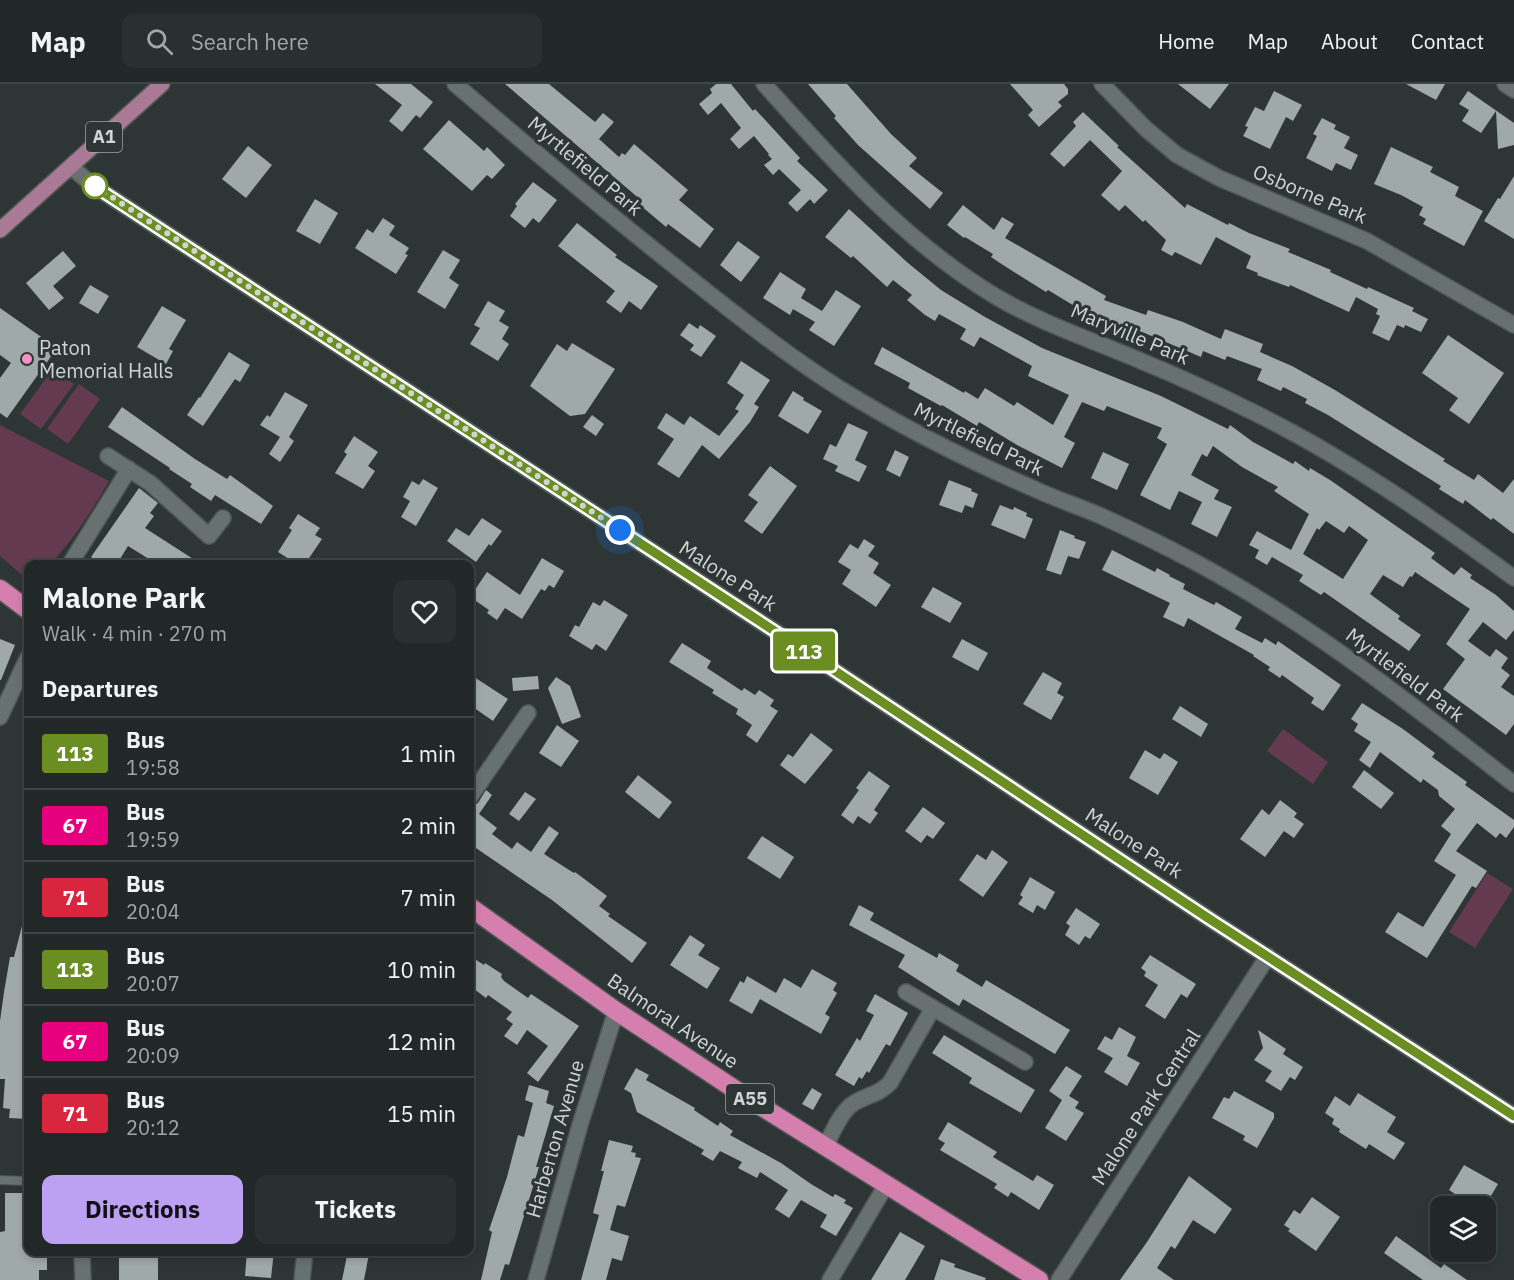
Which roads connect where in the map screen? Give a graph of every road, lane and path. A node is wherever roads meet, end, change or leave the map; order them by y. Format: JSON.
{"nodes":[{"id":1,"x":162,"y":84,"type":"edge"},
{"id":2,"x":455,"y":84,"type":"edge"},
{"id":3,"x":764,"y":84,"type":"edge"},
{"id":4,"x":1102,"y":84,"type":"edge"},
{"id":5,"x":1505,"y":84,"type":"edge"},
{"id":6,"x":1514,"y":90,"type":"edge"},
{"id":7,"x":71,"y":167,"type":"junction"},
{"id":8,"x":0,"y":230,"type":"edge"},
{"id":9,"x":1514,"y":325,"type":"edge"},
{"id":10,"x":108,"y":456,"type":"dead end"},
{"id":11,"x":129,"y":470,"type":"junction"},
{"id":12,"x":223,"y":518,"type":"dead end"},
{"id":13,"x":73,"y":560,"type":"edge"},
{"id":14,"x":1514,"y":578,"type":"edge"},
{"id":15,"x":0,"y":589,"type":"edge"},
{"id":16,"x":24,"y":607,"type":"edge"},
{"id":17,"x":24,"y":666,"type":"edge"},
{"id":18,"x":528,"y":713,"type":"dead end"},
{"id":19,"x":0,"y":717,"type":"edge"},
{"id":20,"x":1514,"y":784,"type":"edge"},
{"id":21,"x":474,"y":790,"type":"edge"},
{"id":22,"x":474,"y":910,"type":"edge"},
{"id":23,"x":1268,"y":956,"type":"junction"},
{"id":24,"x":906,"y":992,"type":"dead end"},
{"id":25,"x":933,"y":1008,"type":"junction"},
{"id":26,"x":616,"y":1011,"type":"junction"},
{"id":27,"x":1025,"y":1062,"type":"dead end"},
{"id":28,"x":1514,"y":1116,"type":"edge"},
{"id":29,"x":825,"y":1146,"type":"junction"},
{"id":30,"x":0,"y":1180,"type":"edge"},
{"id":31,"x":24,"y":1180,"type":"edge"},
{"id":32,"x":886,"y":1185,"type":"junction"},
{"id":33,"x":82,"y":1256,"type":"edge"},
{"id":34,"x":304,"y":1256,"type":"edge"},
{"id":35,"x":1031,"y":1278,"type":"edge"},
{"id":36,"x":83,"y":1280,"type":"edge"},
{"id":37,"x":302,"y":1280,"type":"edge"},
{"id":38,"x":536,"y":1280,"type":"edge"},
{"id":39,"x":830,"y":1280,"type":"edge"},
{"id":40,"x":1059,"y":1280,"type":"edge"}],
"edges":[{"from":1,"to":7,"type":"main road","number":"A1"},
{"from":2,"to":20,"type":"street","name":"Myrtlefield Park"},
{"from":3,"to":14,"type":"street","name":"Maryville Park"},
{"from":4,"to":9,"type":"street","name":"Osborne Park"},
{"from":5,"to":6,"type":"street"},
{"from":7,"to":8,"type":"main road","number":"A1"},
{"from":7,"to":23,"type":"street","name":"Malone Park"},
{"from":10,"to":11,"type":"street"},
{"from":11,"to":12,"type":"street"},
{"from":11,"to":13,"type":"street"},
{"from":15,"to":16,"type":"highway"},
{"from":17,"to":19,"type":"street"},
{"from":18,"to":21,"type":"street"},
{"from":22,"to":26,"type":"highway","name":"Balmoral Avenue","number":"A55"},
{"from":23,"to":28,"type":"street","name":"Malone Park"},
{"from":23,"to":40,"type":"street","name":"Malone Park Central"},
{"from":24,"to":25,"type":"street"},
{"from":25,"to":27,"type":"street"},
{"from":25,"to":29,"type":"street"},
{"from":26,"to":29,"type":"highway","name":"Balmoral Avenue","number":"A55"},
{"from":26,"to":38,"type":"street","name":"Harberton Avenue"},
{"from":29,"to":32,"type":"highway","name":"Balmoral Avenue","number":"A55"},
{"from":30,"to":31,"type":"lane"},
{"from":32,"to":35,"type":"highway","name":"Balmoral Avenue","number":"A55"},
{"from":32,"to":39,"type":"street"},
{"from":33,"to":36,"type":"street"},
{"from":34,"to":37,"type":"street"}]}
